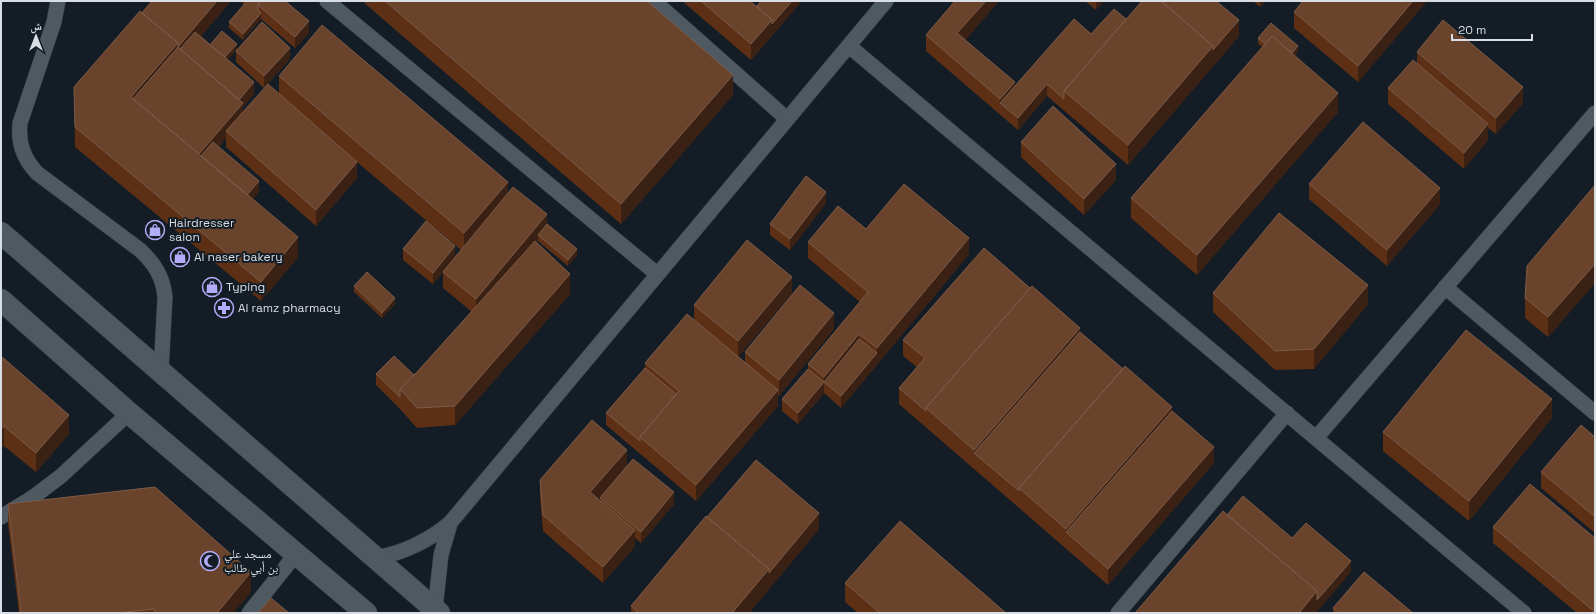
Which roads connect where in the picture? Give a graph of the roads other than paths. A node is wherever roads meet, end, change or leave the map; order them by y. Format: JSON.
{"nodes":[{"id":1,"x":58,"y":1,"type":"edge"},
{"id":2,"x":326,"y":1,"type":"edge"},
{"id":3,"x":654,"y":1,"type":"edge"},
{"id":4,"x":886,"y":1,"type":"edge"},
{"id":5,"x":849,"y":46,"type":"junction"},
{"id":6,"x":1595,"y":113,"type":"edge"},
{"id":7,"x":787,"y":120,"type":"junction"},
{"id":8,"x":1,"y":233,"type":"edge"},
{"id":9,"x":658,"y":274,"type":"junction"},
{"id":10,"x":1445,"y":288,"type":"junction"},
{"id":11,"x":1,"y":300,"type":"edge"},
{"id":12,"x":161,"y":372,"type":"junction"},
{"id":13,"x":129,"y":413,"type":"junction"},
{"id":14,"x":1595,"y":413,"type":"edge"},
{"id":15,"x":1287,"y":414,"type":"junction"},
{"id":16,"x":1316,"y":438,"type":"junction"},
{"id":17,"x":1,"y":517,"type":"edge"},
{"id":18,"x":450,"y":523,"type":"junction"},
{"id":19,"x":296,"y":554,"type":"junction"},
{"id":20,"x":375,"y":558,"type":"junction"},
{"id":21,"x":437,"y":612,"type":"edge"},
{"id":22,"x":249,"y":613,"type":"edge"},
{"id":23,"x":366,"y":613,"type":"edge"},
{"id":24,"x":1118,"y":613,"type":"edge"},
{"id":25,"x":1524,"y":613,"type":"edge"}],
"edges":[{"from":1,"to":12,"type":"lane"},
{"from":2,"to":9,"type":"lane"},
{"from":3,"to":7,"type":"lane"},
{"from":4,"to":5,"type":"lane"},
{"from":5,"to":7,"type":"lane"},
{"from":5,"to":15,"type":"lane"},
{"from":6,"to":10,"type":"lane"},
{"from":7,"to":9,"type":"lane"},
{"from":8,"to":12,"type":"main road"},
{"from":9,"to":18,"type":"lane"},
{"from":10,"to":14,"type":"lane"},
{"from":10,"to":16,"type":"lane"},
{"from":11,"to":13,"type":"main road"},
{"from":12,"to":20,"type":"main road"},
{"from":13,"to":17,"type":"lane"},
{"from":13,"to":19,"type":"main road"},
{"from":15,"to":16,"type":"lane"},
{"from":15,"to":24,"type":"lane"},
{"from":16,"to":25,"type":"lane"},
{"from":18,"to":20,"type":"lane"},
{"from":18,"to":21,"type":"lane"},
{"from":19,"to":22,"type":"lane"},
{"from":19,"to":23,"type":"main road"},
{"from":20,"to":21,"type":"main road"}]}
